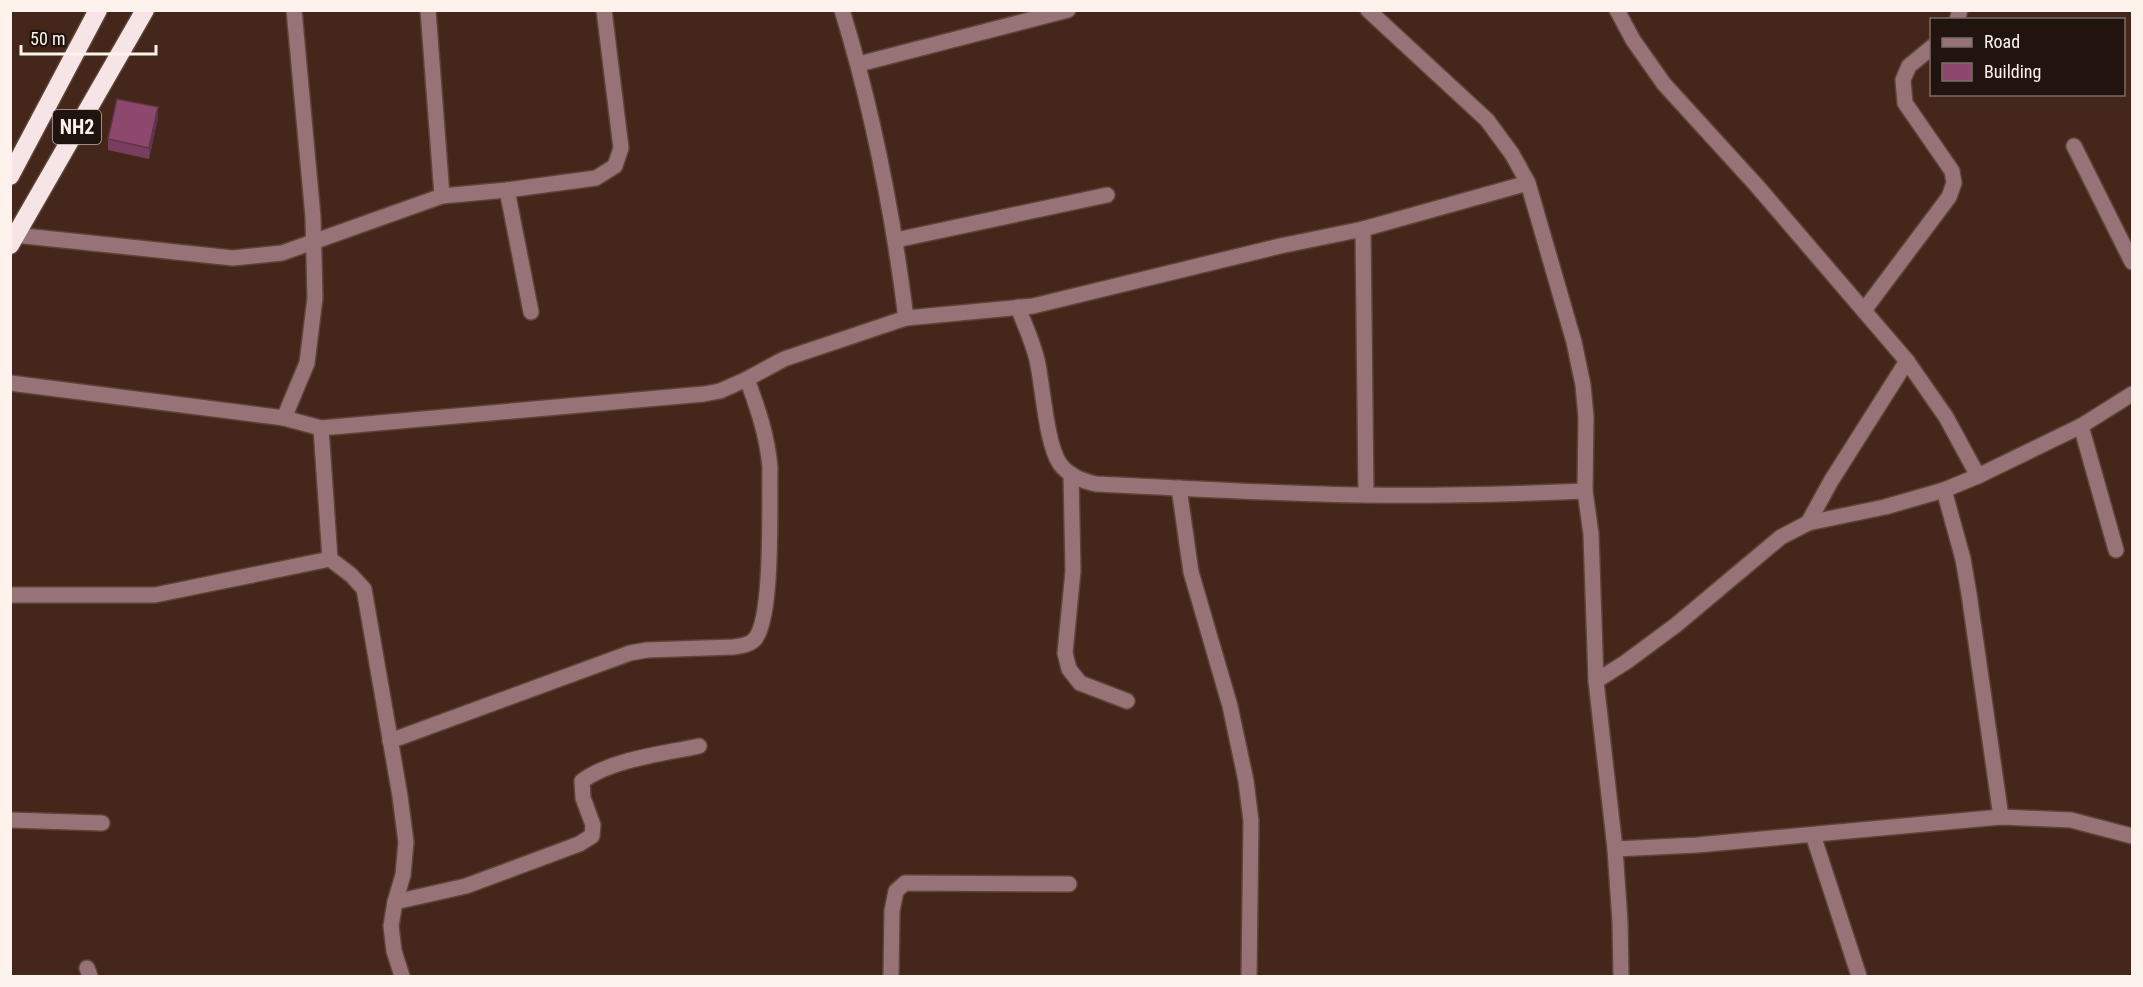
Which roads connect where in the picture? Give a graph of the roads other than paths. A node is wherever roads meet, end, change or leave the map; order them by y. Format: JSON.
{"nodes":[{"id":1,"x":98,"y":10,"type":"edge"},
{"id":2,"x":145,"y":10,"type":"edge"},
{"id":3,"x":294,"y":10,"type":"edge"},
{"id":4,"x":428,"y":10,"type":"edge"},
{"id":5,"x":604,"y":10,"type":"edge"},
{"id":6,"x":842,"y":10,"type":"edge"},
{"id":7,"x":1068,"y":10,"type":"edge"},
{"id":8,"x":1368,"y":10,"type":"edge"},
{"id":9,"x":1617,"y":10,"type":"edge"},
{"id":10,"x":1930,"y":49,"type":"edge"},
{"id":11,"x":859,"y":64,"type":"junction"},
{"id":12,"x":2074,"y":146,"type":"dead end"},
{"id":13,"x":10,"y":176,"type":"edge"},
{"id":14,"x":1528,"y":183,"type":"junction"},
{"id":15,"x":507,"y":190,"type":"junction"},
{"id":16,"x":1107,"y":195,"type":"dead end"},
{"id":17,"x":442,"y":196,"type":"junction"},
{"id":18,"x":1363,"y":229,"type":"junction"},
{"id":19,"x":13,"y":240,"type":"edge"},
{"id":20,"x":896,"y":240,"type":"junction"},
{"id":21,"x":313,"y":243,"type":"junction"},
{"id":22,"x":2133,"y":262,"type":"edge"},
{"id":23,"x":1018,"y":307,"type":"junction"},
{"id":24,"x":1864,"y":309,"type":"junction"},
{"id":25,"x":531,"y":312,"type":"dead end"},
{"id":26,"x":906,"y":318,"type":"junction"},
{"id":27,"x":1907,"y":361,"type":"junction"},
{"id":28,"x":747,"y":379,"type":"junction"},
{"id":29,"x":10,"y":382,"type":"edge"},
{"id":30,"x":2133,"y":394,"type":"edge"},
{"id":31,"x":284,"y":418,"type":"junction"},
{"id":32,"x":2081,"y":426,"type":"junction"},
{"id":33,"x":321,"y":428,"type":"junction"},
{"id":34,"x":1071,"y":474,"type":"junction"},
{"id":35,"x":1978,"y":476,"type":"junction"},
{"id":36,"x":1179,"y":488,"type":"junction"},
{"id":37,"x":1944,"y":490,"type":"junction"},
{"id":38,"x":1585,"y":491,"type":"junction"},
{"id":39,"x":1366,"y":495,"type":"junction"},
{"id":40,"x":1808,"y":523,"type":"junction"},
{"id":41,"x":2116,"y":550,"type":"dead end"},
{"id":42,"x":330,"y":559,"type":"junction"},
{"id":43,"x":10,"y":595,"type":"edge"},
{"id":44,"x":1596,"y":681,"type":"junction"},
{"id":45,"x":1127,"y":702,"type":"dead end"},
{"id":46,"x":390,"y":741,"type":"junction"},
{"id":47,"x":699,"y":746,"type":"dead end"},
{"id":48,"x":2001,"y":817,"type":"junction"},
{"id":49,"x":10,"y":820,"type":"edge"},
{"id":50,"x":102,"y":823,"type":"dead end"},
{"id":51,"x":1813,"y":835,"type":"junction"},
{"id":52,"x":2133,"y":836,"type":"edge"},
{"id":53,"x":1615,"y":849,"type":"junction"},
{"id":54,"x":1069,"y":884,"type":"dead end"},
{"id":55,"x":395,"y":902,"type":"junction"},
{"id":56,"x":402,"y":976,"type":"edge"},
{"id":57,"x":891,"y":976,"type":"edge"},
{"id":58,"x":1250,"y":976,"type":"edge"},
{"id":59,"x":1621,"y":976,"type":"edge"},
{"id":60,"x":1858,"y":976,"type":"edge"}],
"edges":[{"from":1,"to":13,"type":"highway","number":"NH2"},
{"from":2,"to":19,"type":"highway","number":"NH2"},
{"from":3,"to":21,"type":"street"},
{"from":4,"to":17,"type":"street"},
{"from":5,"to":15,"type":"street"},
{"from":6,"to":11,"type":"street"},
{"from":7,"to":11,"type":"street"},
{"from":8,"to":14,"type":"street"},
{"from":9,"to":24,"type":"street"},
{"from":10,"to":24,"type":"street"},
{"from":11,"to":20,"type":"street"},
{"from":12,"to":22,"type":"street"},
{"from":14,"to":18,"type":"street"},
{"from":14,"to":38,"type":"street"},
{"from":15,"to":17,"type":"street"},
{"from":15,"to":25,"type":"street"},
{"from":16,"to":20,"type":"street"},
{"from":17,"to":21,"type":"street"},
{"from":18,"to":23,"type":"street"},
{"from":18,"to":39,"type":"street"},
{"from":19,"to":21,"type":"street"},
{"from":20,"to":26,"type":"street"},
{"from":21,"to":31,"type":"street"},
{"from":23,"to":26,"type":"street"},
{"from":23,"to":34,"type":"street"},
{"from":24,"to":27,"type":"street"},
{"from":26,"to":28,"type":"street"},
{"from":27,"to":35,"type":"street"},
{"from":27,"to":40,"type":"street"},
{"from":28,"to":33,"type":"street"},
{"from":28,"to":46,"type":"street"},
{"from":29,"to":31,"type":"street"},
{"from":30,"to":32,"type":"street"},
{"from":31,"to":33,"type":"street"},
{"from":32,"to":35,"type":"street"},
{"from":32,"to":41,"type":"street"},
{"from":33,"to":42,"type":"street"},
{"from":34,"to":36,"type":"street"},
{"from":34,"to":45,"type":"street"},
{"from":35,"to":37,"type":"street"},
{"from":36,"to":39,"type":"street"},
{"from":36,"to":58,"type":"street"},
{"from":37,"to":40,"type":"street"},
{"from":37,"to":48,"type":"street"},
{"from":38,"to":39,"type":"street"},
{"from":38,"to":44,"type":"street"},
{"from":40,"to":44,"type":"street"},
{"from":42,"to":43,"type":"street"},
{"from":42,"to":46,"type":"street"},
{"from":44,"to":53,"type":"street"},
{"from":46,"to":55,"type":"street"},
{"from":47,"to":55,"type":"street"},
{"from":48,"to":51,"type":"street"},
{"from":48,"to":52,"type":"street"},
{"from":49,"to":50,"type":"street"},
{"from":51,"to":53,"type":"street"},
{"from":51,"to":60,"type":"street"},
{"from":53,"to":59,"type":"street"},
{"from":54,"to":57,"type":"street"},
{"from":55,"to":56,"type":"street"}]}
